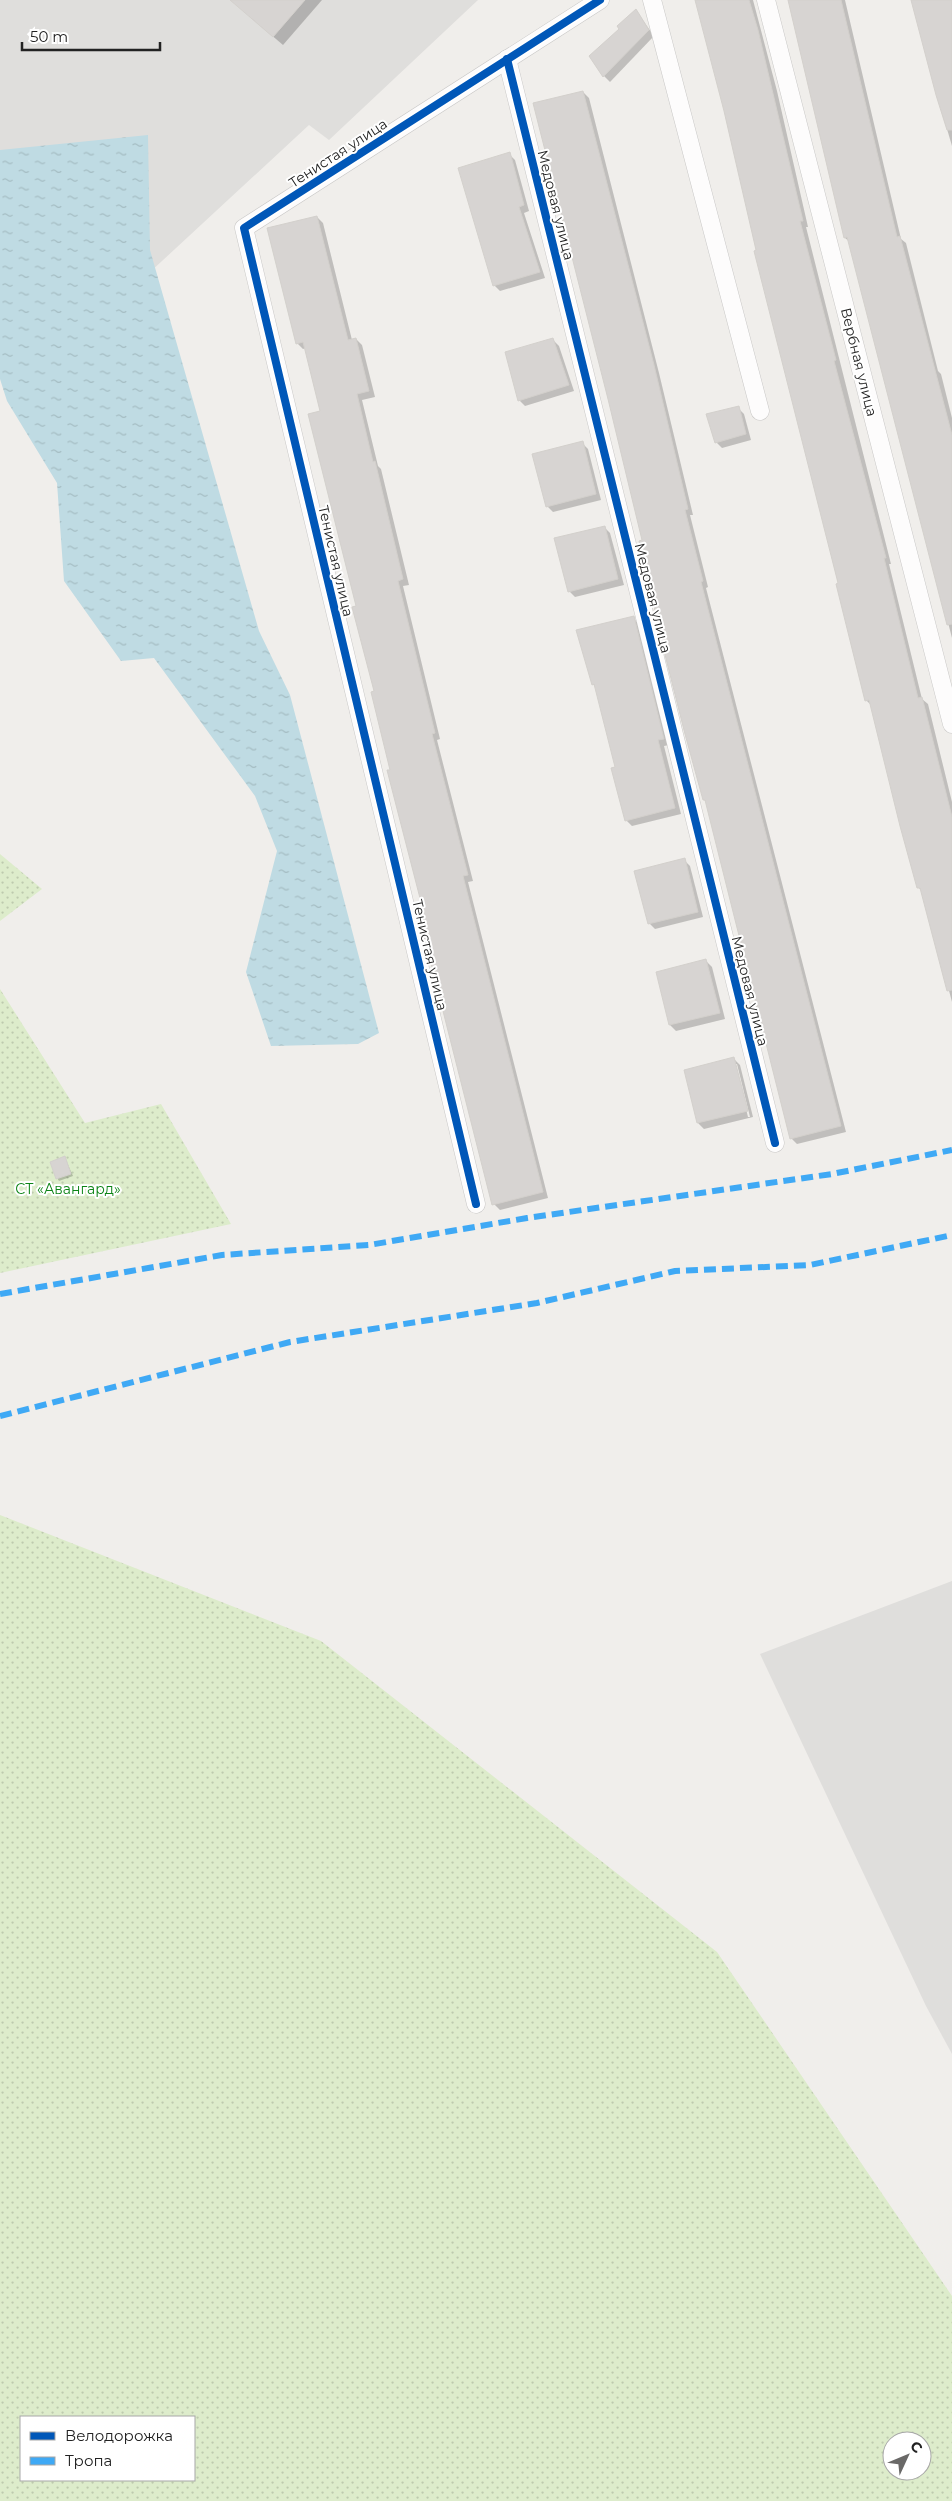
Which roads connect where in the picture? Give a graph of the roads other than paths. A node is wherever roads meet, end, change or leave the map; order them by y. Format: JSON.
{"nodes":[{"id":1,"x":600,"y":0,"type":"edge"},
{"id":2,"x":652,"y":0,"type":"edge"},
{"id":3,"x":766,"y":0,"type":"edge"},
{"id":4,"x":507,"y":59,"type":"junction"},
{"id":5,"x":760,"y":411,"type":"dead end"},
{"id":6,"x":952,"y":724,"type":"edge"},
{"id":7,"x":775,"y":1143,"type":"dead end"},
{"id":8,"x":476,"y":1204,"type":"dead end"}],
"edges":[{"from":1,"to":4,"type":"street"},
{"from":2,"to":5,"type":"street"},
{"from":3,"to":6,"type":"street","name":"Вербная улица"},
{"from":4,"to":7,"type":"street","name":"Медовая улица"},
{"from":4,"to":8,"type":"street","name":"Тенистая улица"}]}
